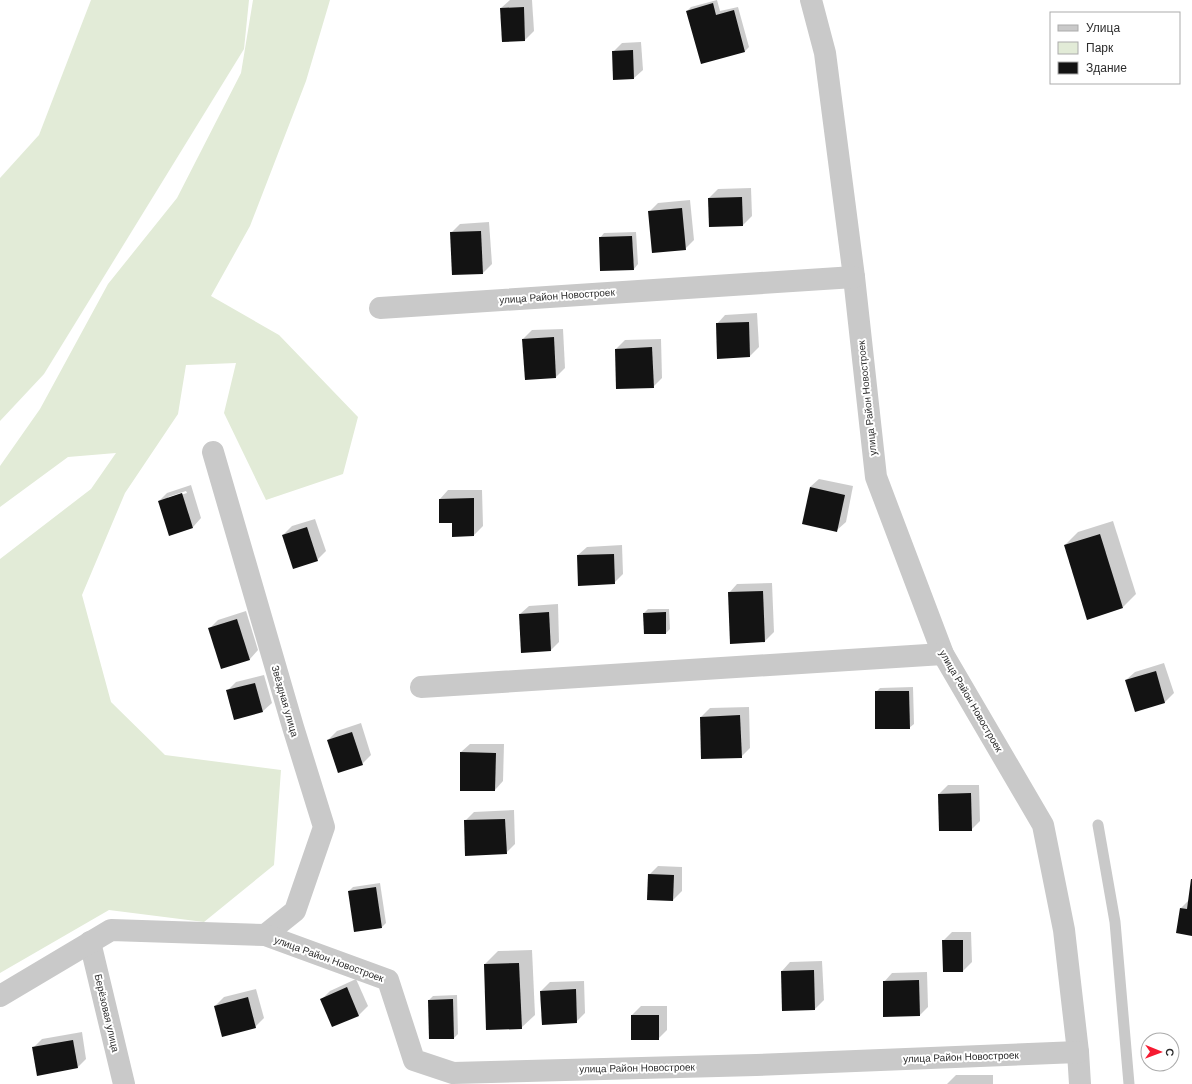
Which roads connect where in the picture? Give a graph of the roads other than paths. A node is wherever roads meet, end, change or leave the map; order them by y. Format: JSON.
{"nodes":[{"id":1,"x":810,"y":0,"type":"edge"},
{"id":2,"x":854,"y":277,"type":"junction"},
{"id":3,"x":380,"y":308,"type":"dead end"},
{"id":4,"x":214,"y":452,"type":"dead end"},
{"id":5,"x":943,"y":654,"type":"junction"},
{"id":6,"x":420,"y":687,"type":"dead end"},
{"id":7,"x":1098,"y":824,"type":"dead end"},
{"id":8,"x":265,"y":935,"type":"junction"},
{"id":9,"x":90,"y":942,"type":"junction"},
{"id":10,"x":0,"y":996,"type":"edge"},
{"id":11,"x":1078,"y":1052,"type":"junction"},
{"id":12,"x":124,"y":1084,"type":"edge"},
{"id":13,"x":1080,"y":1084,"type":"edge"},
{"id":14,"x":1129,"y":1084,"type":"edge"}],
"edges":[{"from":1,"to":2,"type":"street","name":"улица Район Новостроек"},
{"from":2,"to":3,"type":"street","name":"улица Район Новостроек"},
{"from":2,"to":5,"type":"street","name":"улица Район Новостроек"},
{"from":4,"to":8,"type":"street","name":"Звёздная улица"},
{"from":5,"to":6,"type":"street"},
{"from":5,"to":11,"type":"street","name":"улица Район Новостроек"},
{"from":7,"to":14,"type":"lane"},
{"from":8,"to":9,"type":"street"},
{"from":8,"to":11,"type":"street","name":"улица Район Новостроек"},
{"from":9,"to":10,"type":"street"},
{"from":9,"to":12,"type":"street","name":"Берёзовая улица"},
{"from":11,"to":13,"type":"street","name":"улица Район Новостроек"}]}
